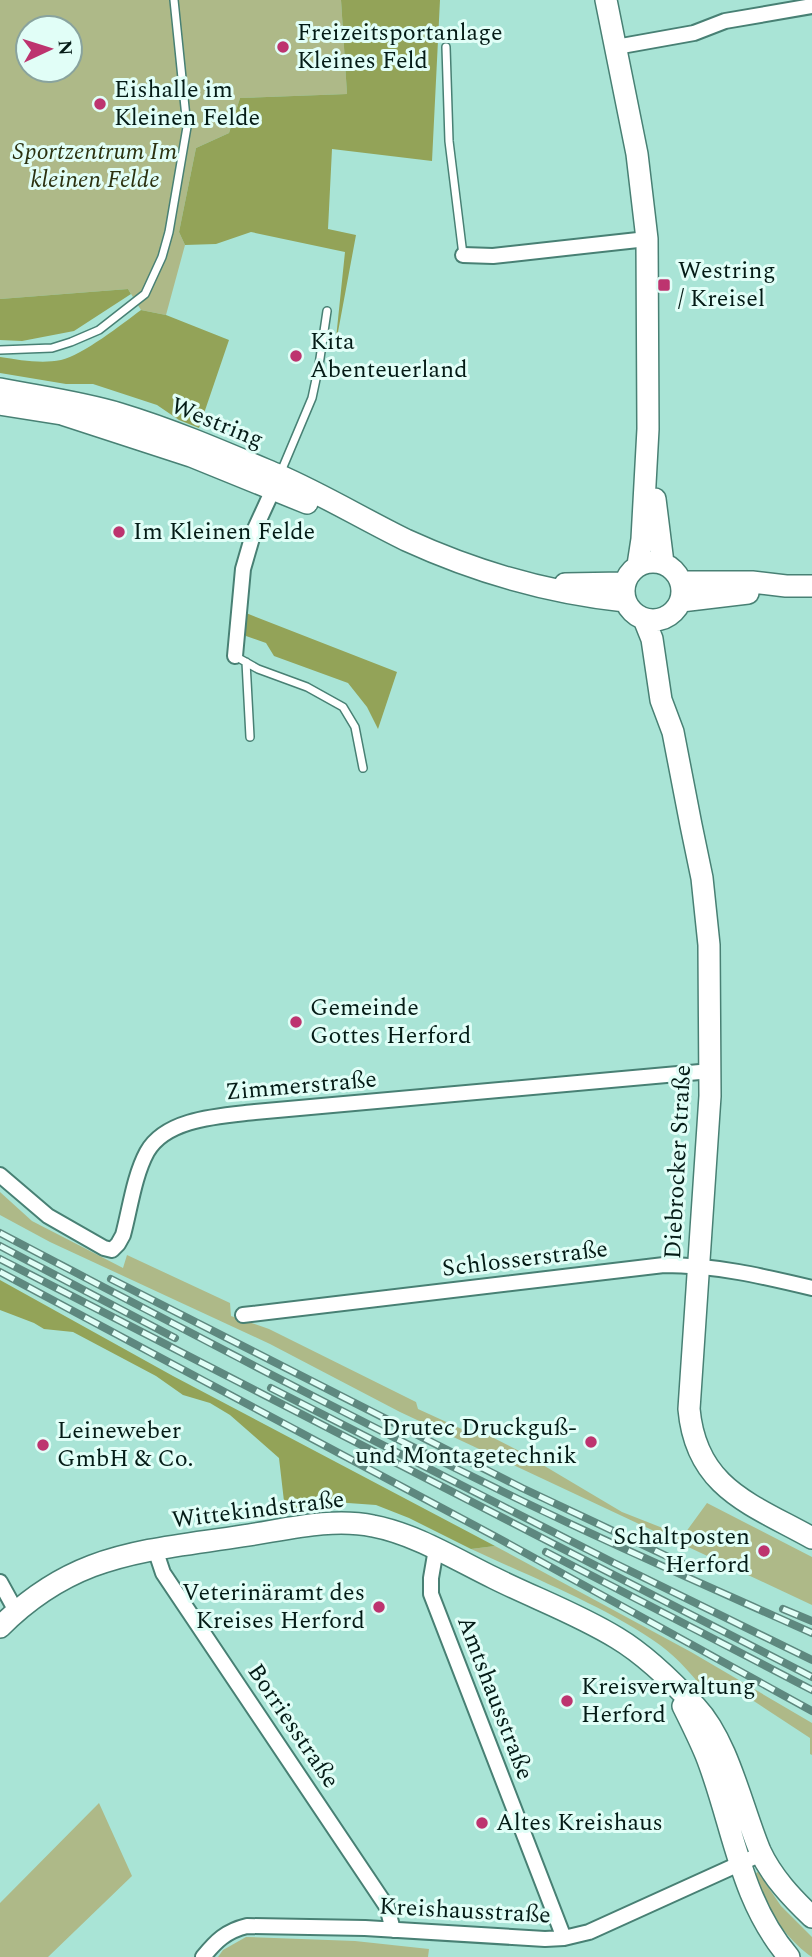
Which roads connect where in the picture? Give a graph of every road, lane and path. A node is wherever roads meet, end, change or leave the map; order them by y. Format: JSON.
{"nodes":[{"id":1,"x":174,"y":0,"type":"edge"},
{"id":2,"x":606,"y":0,"type":"edge"},
{"id":3,"x":812,"y":6,"type":"edge"},
{"id":4,"x":446,"y":47,"type":"dead end"},
{"id":5,"x":616,"y":47,"type":"junction"},
{"id":6,"x":648,"y":239,"type":"junction"},
{"id":7,"x":463,"y":255,"type":"joint"},
{"id":8,"x":327,"y":311,"type":"dead end"},
{"id":9,"x":0,"y":350,"type":"edge"},
{"id":10,"x":0,"y":389,"type":"edge"},
{"id":11,"x":0,"y":404,"type":"edge"},
{"id":12,"x":648,"y":429,"type":"junction"},
{"id":13,"x":276,"y":483,"type":"junction"},
{"id":14,"x":663,"y":563,"type":"junction"},
{"id":15,"x":638,"y":565,"type":"junction"},
{"id":16,"x":812,"y":586,"type":"edge"},
{"id":17,"x":681,"y":591,"type":"junction"},
{"id":18,"x":625,"y":592,"type":"junction"},
{"id":19,"x":654,"y":618,"type":"junction"},
{"id":20,"x":240,"y":659,"type":"junction"},
{"id":21,"x":250,"y":737,"type":"dead end"},
{"id":22,"x":363,"y":768,"type":"dead end"},
{"id":23,"x":711,"y":1071,"type":"junction"},
{"id":24,"x":0,"y":1175,"type":"edge"},
{"id":25,"x":699,"y":1265,"type":"junction"},
{"id":26,"x":812,"y":1288,"type":"edge"},
{"id":27,"x":243,"y":1315,"type":"dead end"},
{"id":28,"x":812,"y":1538,"type":"edge"},
{"id":29,"x":155,"y":1549,"type":"junction"},
{"id":30,"x":436,"y":1549,"type":"junction"},
{"id":31,"x":0,"y":1582,"type":"edge"},
{"id":32,"x":16,"y":1611,"type":"junction"},
{"id":33,"x":0,"y":1627,"type":"edge"},
{"id":34,"x":671,"y":1683,"type":"junction"},
{"id":35,"x":761,"y":1854,"type":"junction"},
{"id":36,"x":739,"y":1863,"type":"junction"},
{"id":37,"x":812,"y":1917,"type":"edge"},
{"id":38,"x":393,"y":1930,"type":"junction"},
{"id":39,"x":564,"y":1938,"type":"junction"},
{"id":40,"x":203,"y":1957,"type":"edge"},
{"id":41,"x":789,"y":1957,"type":"edge"}],
"edges":[{"from":1,"to":9,"type":"lane"},
{"from":2,"to":5,"type":"street"},
{"from":3,"to":5,"type":"street"},
{"from":4,"to":7,"type":"lane"},
{"from":5,"to":6,"type":"street"},
{"from":6,"to":7,"type":"street"},
{"from":6,"to":12,"type":"street"},
{"from":8,"to":13,"type":"lane"},
{"from":10,"to":13,"type":"street","name":"Westring"},
{"from":11,"to":13,"type":"street","name":"Westring"},
{"from":12,"to":14,"type":"street"},
{"from":12,"to":15,"type":"street"},
{"from":13,"to":18,"type":"street","name":"Westring"},
{"from":13,"to":20,"type":"street"},
{"from":14,"to":15,"type":"street"},
{"from":14,"to":17,"type":"street"},
{"from":15,"to":18,"type":"street"},
{"from":16,"to":17,"type":"street"},
{"from":17,"to":19,"type":"street"},
{"from":18,"to":19,"type":"street"},
{"from":19,"to":23,"type":"street","name":"Diebrocker Straße"},
{"from":20,"to":21,"type":"lane"},
{"from":20,"to":22,"type":"lane"},
{"from":23,"to":24,"type":"street","name":"Zimmerstraße"},
{"from":23,"to":25,"type":"street","name":"Diebrocker Straße"},
{"from":25,"to":26,"type":"street","name":"Schlosserstraße"},
{"from":25,"to":27,"type":"street","name":"Schlosserstraße"},
{"from":25,"to":28,"type":"street","name":"Diebrocker Straße"},
{"from":29,"to":30,"type":"street","name":"Wittekindstraße"},
{"from":29,"to":32,"type":"street","name":"Wittekindstraße"},
{"from":29,"to":38,"type":"street","name":"Borriesstraße"},
{"from":30,"to":34,"type":"street","name":"Wittekindstraße"},
{"from":30,"to":39,"type":"street","name":"Amtshausstraße"},
{"from":31,"to":32,"type":"street"},
{"from":32,"to":33,"type":"street","name":"Wittekindstraße"},
{"from":34,"to":35,"type":"street","name":"Wittekindstraße"},
{"from":34,"to":36,"type":"street","name":"Wittekindstraße"},
{"from":35,"to":36,"type":"street","name":"Kreishausstraße"},
{"from":35,"to":37,"type":"street","name":"Wittekindstraße"},
{"from":36,"to":39,"type":"street","name":"Kreishausstraße"},
{"from":36,"to":41,"type":"street","name":"Wittekindstraße"},
{"from":38,"to":39,"type":"street","name":"Kreishausstraße"},
{"from":38,"to":40,"type":"street","name":"Kreishausstraße"}]}
